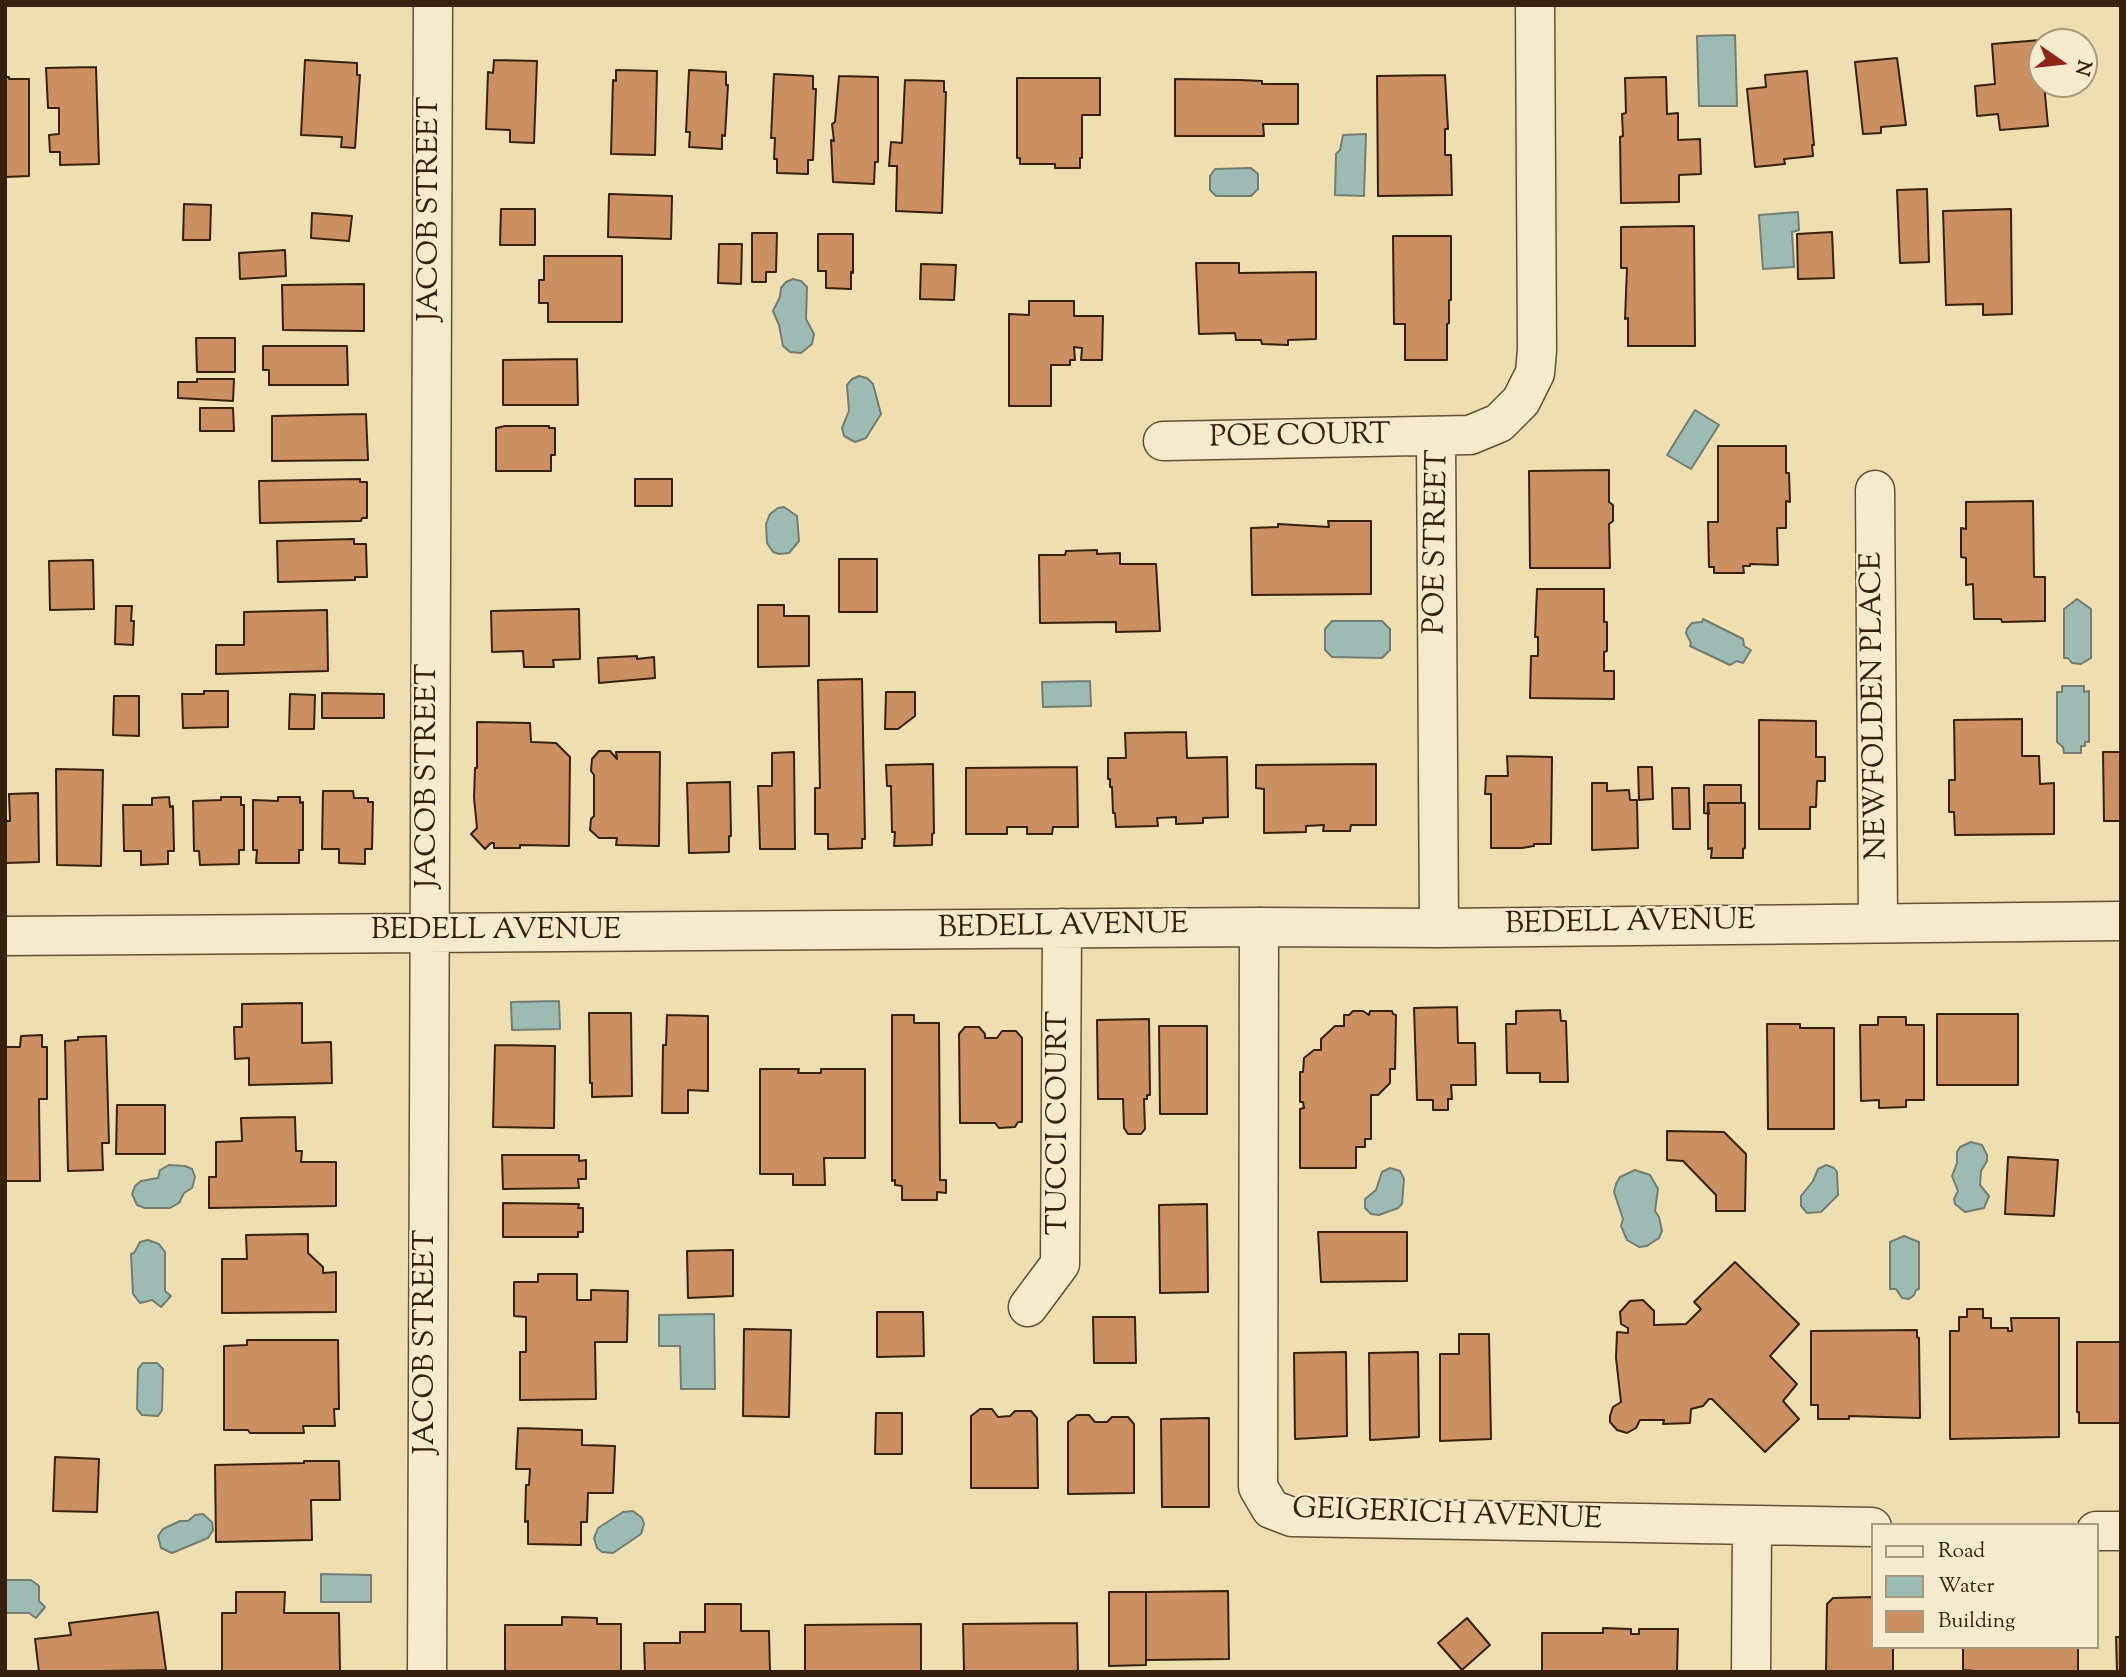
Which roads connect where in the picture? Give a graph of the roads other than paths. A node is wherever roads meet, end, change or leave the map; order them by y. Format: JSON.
{"nodes":[{"id":1,"x":433,"y":5,"type":"edge"},
{"id":2,"x":1535,"y":5,"type":"edge"},
{"id":3,"x":1436,"y":436,"type":"junction"},
{"id":4,"x":1163,"y":441,"type":"dead end"},
{"id":5,"x":1875,"y":490,"type":"dead end"},
{"id":6,"x":2121,"y":920,"type":"edge"},
{"id":7,"x":1878,"y":922,"type":"junction"},
{"id":8,"x":1259,"y":927,"type":"junction"},
{"id":9,"x":1062,"y":928,"type":"junction"},
{"id":10,"x":1439,"y":928,"type":"junction"},
{"id":11,"x":430,"y":934,"type":"junction"},
{"id":12,"x":5,"y":936,"type":"edge"},
{"id":13,"x":1028,"y":1307,"type":"dead end"},
{"id":14,"x":1752,"y":1525,"type":"junction"},
{"id":15,"x":1870,"y":1527,"type":"edge"},
{"id":16,"x":2098,"y":1531,"type":"edge"},
{"id":17,"x":2121,"y":1531,"type":"edge"},
{"id":18,"x":427,"y":1672,"type":"edge"},
{"id":19,"x":1751,"y":1672,"type":"edge"}],
"edges":[{"from":1,"to":11,"type":"street","name":"JACOB STREET"},
{"from":2,"to":3,"type":"street","name":"POE STREET"},
{"from":3,"to":4,"type":"street","name":"POE COURT"},
{"from":3,"to":10,"type":"street","name":"POE STREET"},
{"from":5,"to":7,"type":"street","name":"NEWFOLDEN PLACE"},
{"from":6,"to":7,"type":"street","name":"BEDELL AVENUE"},
{"from":7,"to":10,"type":"street","name":"BEDELL AVENUE"},
{"from":8,"to":9,"type":"street","name":"BEDELL AVENUE"},
{"from":8,"to":10,"type":"street","name":"BEDELL AVENUE"},
{"from":8,"to":14,"type":"street","name":"GEIGERICH AVENUE"},
{"from":9,"to":11,"type":"street","name":"BEDELL AVENUE"},
{"from":9,"to":13,"type":"street","name":"TUCCI COURT"},
{"from":11,"to":12,"type":"street","name":"BEDELL AVENUE"},
{"from":11,"to":18,"type":"street","name":"JACOB STREET"},
{"from":14,"to":15,"type":"street","name":"GEIGERICH AVENUE"},
{"from":14,"to":19,"type":"street"},
{"from":16,"to":17,"type":"street"}]}
